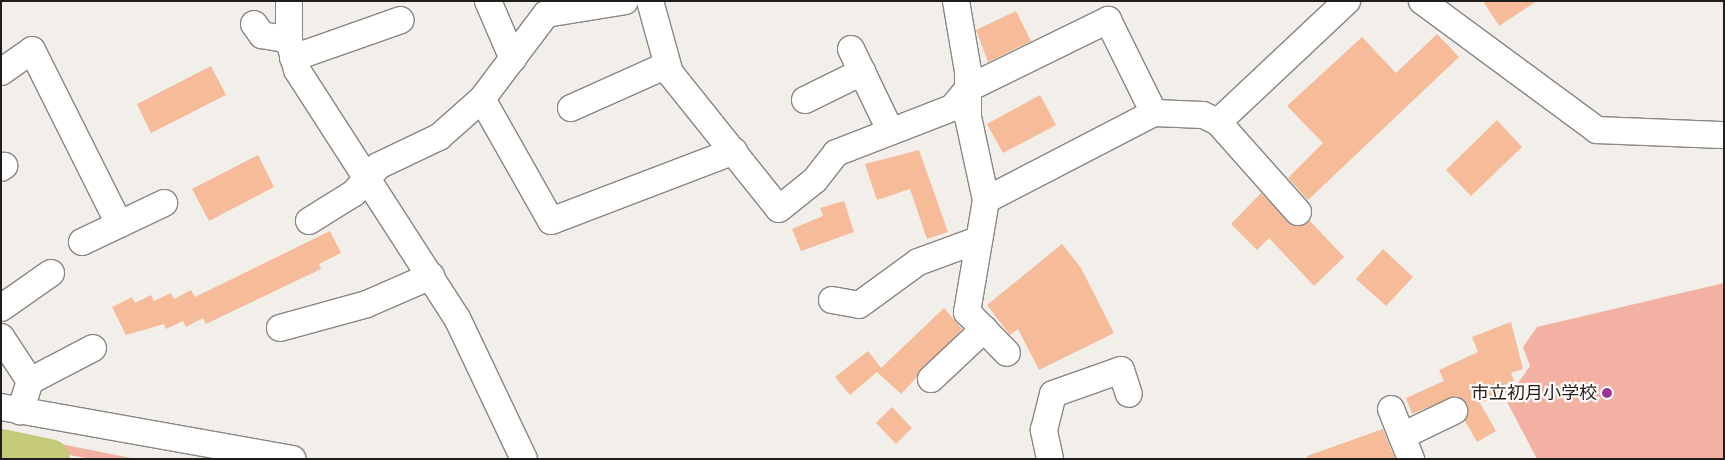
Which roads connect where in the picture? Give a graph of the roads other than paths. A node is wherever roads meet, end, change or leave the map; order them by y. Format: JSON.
{"nodes":[{"id":1,"x":288,"y":1,"type":"edge"},
{"id":2,"x":488,"y":1,"type":"edge"},
{"id":3,"x":625,"y":1,"type":"edge"},
{"id":4,"x":650,"y":1,"type":"edge"},
{"id":5,"x":956,"y":1,"type":"edge"},
{"id":6,"x":1347,"y":1,"type":"edge"},
{"id":7,"x":1422,"y":1,"type":"edge"},
{"id":8,"x":401,"y":20,"type":"dead end"},
{"id":9,"x":254,"y":24,"type":"dead end"},
{"id":10,"x":291,"y":49,"type":"junction"},
{"id":11,"x":851,"y":49,"type":"dead end"},
{"id":12,"x":513,"y":58,"type":"junction"},
{"id":13,"x":667,"y":65,"type":"junction"},
{"id":14,"x":1,"y":72,"type":"edge"},
{"id":15,"x":862,"y":72,"type":"junction"},
{"id":16,"x":969,"y":88,"type":"junction"},
{"id":17,"x":482,"y":99,"type":"junction"},
{"id":18,"x":805,"y":100,"type":"dead end"},
{"id":19,"x":571,"y":108,"type":"dead end"},
{"id":20,"x":1154,"y":113,"type":"junction"},
{"id":21,"x":1218,"y":122,"type":"junction"},
{"id":22,"x":890,"y":130,"type":"junction"},
{"id":23,"x":1724,"y":135,"type":"edge"},
{"id":24,"x":734,"y":151,"type":"junction"},
{"id":25,"x":367,"y":181,"type":"junction"},
{"id":26,"x":986,"y":200,"type":"junction"},
{"id":27,"x":164,"y":203,"type":"dead end"},
{"id":28,"x":1298,"y":212,"type":"dead end"},
{"id":29,"x":309,"y":221,"type":"dead end"},
{"id":30,"x":119,"y":224,"type":"junction"},
{"id":31,"x":978,"y":240,"type":"junction"},
{"id":32,"x":82,"y":242,"type":"dead end"},
{"id":33,"x":51,"y":274,"type":"dead end"},
{"id":34,"x":431,"y":276,"type":"junction"},
{"id":35,"x":832,"y":300,"type":"dead end"},
{"id":36,"x":1,"y":308,"type":"edge"},
{"id":37,"x":280,"y":328,"type":"dead end"},
{"id":38,"x":984,"y":329,"type":"junction"},
{"id":39,"x":1,"y":337,"type":"edge"},
{"id":40,"x":93,"y":348,"type":"dead end"},
{"id":41,"x":1006,"y":353,"type":"dead end"},
{"id":42,"x":931,"y":379,"type":"dead end"},
{"id":43,"x":30,"y":381,"type":"junction"},
{"id":44,"x":1129,"y":394,"type":"dead end"},
{"id":45,"x":11,"y":409,"type":"edge"},
{"id":46,"x":1391,"y":409,"type":"dead end"},
{"id":47,"x":1454,"y":411,"type":"dead end"},
{"id":48,"x":1406,"y":448,"type":"edge"},
{"id":49,"x":215,"y":452,"type":"edge"},
{"id":50,"x":292,"y":459,"type":"edge"},
{"id":51,"x":524,"y":459,"type":"edge"},
{"id":52,"x":1050,"y":459,"type":"edge"}],
"edges":[{"from":1,"to":10,"type":"street"},
{"from":2,"to":12,"type":"street"},
{"from":3,"to":12,"type":"street"},
{"from":4,"to":13,"type":"street"},
{"from":5,"to":16,"type":"street"},
{"from":6,"to":21,"type":"street"},
{"from":7,"to":23,"type":"street"},
{"from":8,"to":10,"type":"street"},
{"from":9,"to":10,"type":"street"},
{"from":10,"to":25,"type":"street"},
{"from":11,"to":15,"type":"street"},
{"from":12,"to":17,"type":"street"},
{"from":13,"to":19,"type":"street"},
{"from":13,"to":24,"type":"street"},
{"from":14,"to":30,"type":"street"},
{"from":15,"to":18,"type":"street"},
{"from":15,"to":22,"type":"street"},
{"from":16,"to":20,"type":"street"},
{"from":16,"to":22,"type":"street"},
{"from":16,"to":26,"type":"street"},
{"from":17,"to":24,"type":"street"},
{"from":17,"to":25,"type":"street"},
{"from":20,"to":21,"type":"street"},
{"from":20,"to":26,"type":"street"},
{"from":21,"to":28,"type":"street"},
{"from":22,"to":24,"type":"street"},
{"from":25,"to":29,"type":"street"},
{"from":25,"to":34,"type":"street"},
{"from":26,"to":31,"type":"street"},
{"from":27,"to":30,"type":"street"},
{"from":30,"to":32,"type":"street"},
{"from":31,"to":35,"type":"street"},
{"from":31,"to":38,"type":"street"},
{"from":33,"to":36,"type":"street"},
{"from":34,"to":37,"type":"street"},
{"from":34,"to":51,"type":"street"},
{"from":38,"to":41,"type":"street"},
{"from":38,"to":42,"type":"street"},
{"from":39,"to":43,"type":"street"},
{"from":40,"to":43,"type":"street"},
{"from":43,"to":45,"type":"street"},
{"from":44,"to":52,"type":"street"},
{"from":45,"to":49,"type":"street"},
{"from":46,"to":48,"type":"street"},
{"from":47,"to":48,"type":"street"},
{"from":49,"to":50,"type":"street"}]}
